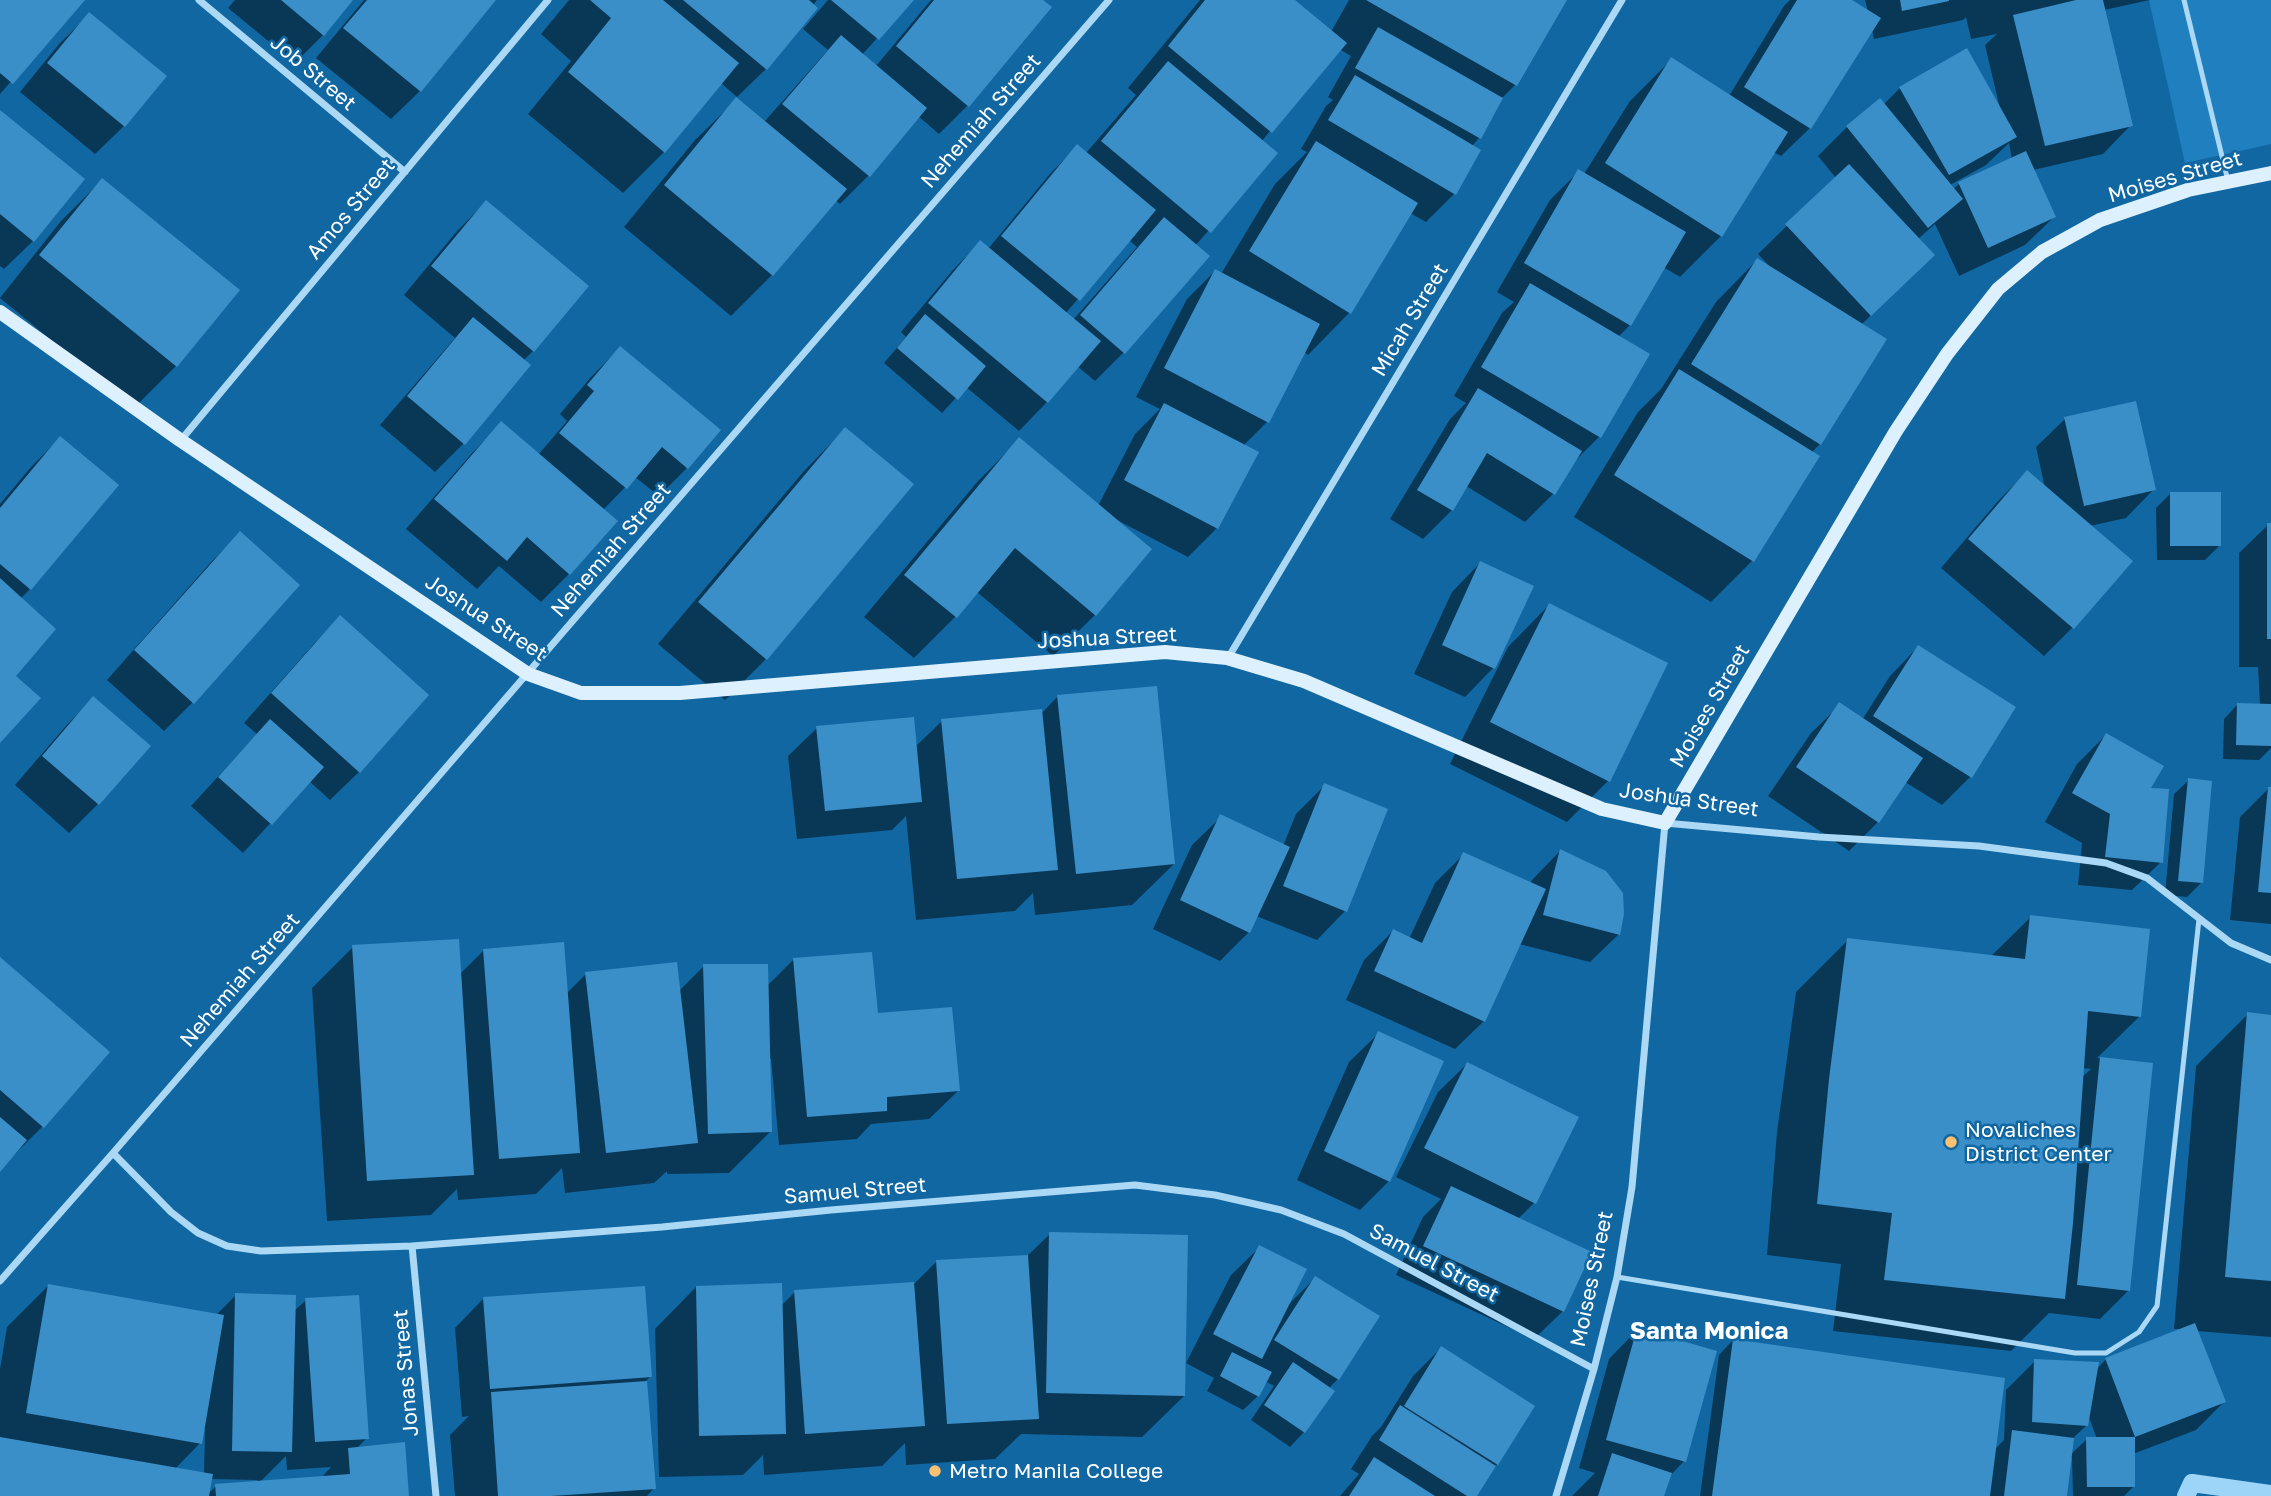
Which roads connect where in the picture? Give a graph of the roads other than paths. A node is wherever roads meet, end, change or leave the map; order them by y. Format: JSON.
{"nodes":[{"id":1,"x":199,"y":0,"type":"edge"},
{"id":2,"x":548,"y":0,"type":"edge"},
{"id":3,"x":1109,"y":0,"type":"edge"},
{"id":4,"x":1622,"y":0,"type":"edge"},
{"id":5,"x":2185,"y":0,"type":"edge"},
{"id":6,"x":405,"y":172,"type":"junction"},
{"id":7,"x":2271,"y":173,"type":"edge"},
{"id":8,"x":2228,"y":181,"type":"junction"},
{"id":9,"x":0,"y":313,"type":"edge"},
{"id":10,"x":180,"y":440,"type":"junction"},
{"id":11,"x":1227,"y":658,"type":"junction"},
{"id":12,"x":528,"y":674,"type":"junction"},
{"id":13,"x":1665,"y":823,"type":"junction"},
{"id":14,"x":2199,"y":919,"type":"junction"},
{"id":15,"x":2271,"y":960,"type":"edge"},
{"id":16,"x":113,"y":1153,"type":"junction"},
{"id":17,"x":412,"y":1246,"type":"junction"},
{"id":18,"x":1617,"y":1277,"type":"junction"},
{"id":19,"x":0,"y":1281,"type":"edge"},
{"id":20,"x":1594,"y":1369,"type":"junction"},
{"id":21,"x":436,"y":1496,"type":"edge"},
{"id":22,"x":1556,"y":1496,"type":"edge"}],
"edges":[{"from":1,"to":6,"type":"street","name":"Job Street"},
{"from":2,"to":6,"type":"street","name":"Amos Street"},
{"from":3,"to":12,"type":"street","name":"Nehemiah Street"},
{"from":4,"to":11,"type":"street","name":"Micah Street"},
{"from":5,"to":8,"type":"lane"},
{"from":6,"to":10,"type":"street","name":"Amos Street"},
{"from":7,"to":8,"type":"street","name":"Moises Street"},
{"from":8,"to":13,"type":"street","name":"Moises Street"},
{"from":9,"to":10,"type":"street","name":"Joshua Street"},
{"from":10,"to":12,"type":"street","name":"Joshua Street"},
{"from":11,"to":12,"type":"street","name":"Joshua Street"},
{"from":11,"to":13,"type":"street","name":"Joshua Street"},
{"from":12,"to":16,"type":"street","name":"Nehemiah Street"},
{"from":13,"to":14,"type":"street","name":"Joshua Street"},
{"from":13,"to":18,"type":"street","name":"Moises Street"},
{"from":14,"to":15,"type":"street","name":"Joshua Street"},
{"from":14,"to":18,"type":"lane"},
{"from":16,"to":17,"type":"street","name":"Samuel Street"},
{"from":16,"to":19,"type":"street","name":"Nehemiah Street"},
{"from":17,"to":20,"type":"street","name":"Samuel Street"},
{"from":17,"to":21,"type":"street","name":"Jonas Street"},
{"from":18,"to":20,"type":"street","name":"Moises Street"},
{"from":20,"to":22,"type":"street","name":"Moises Street"}]}
